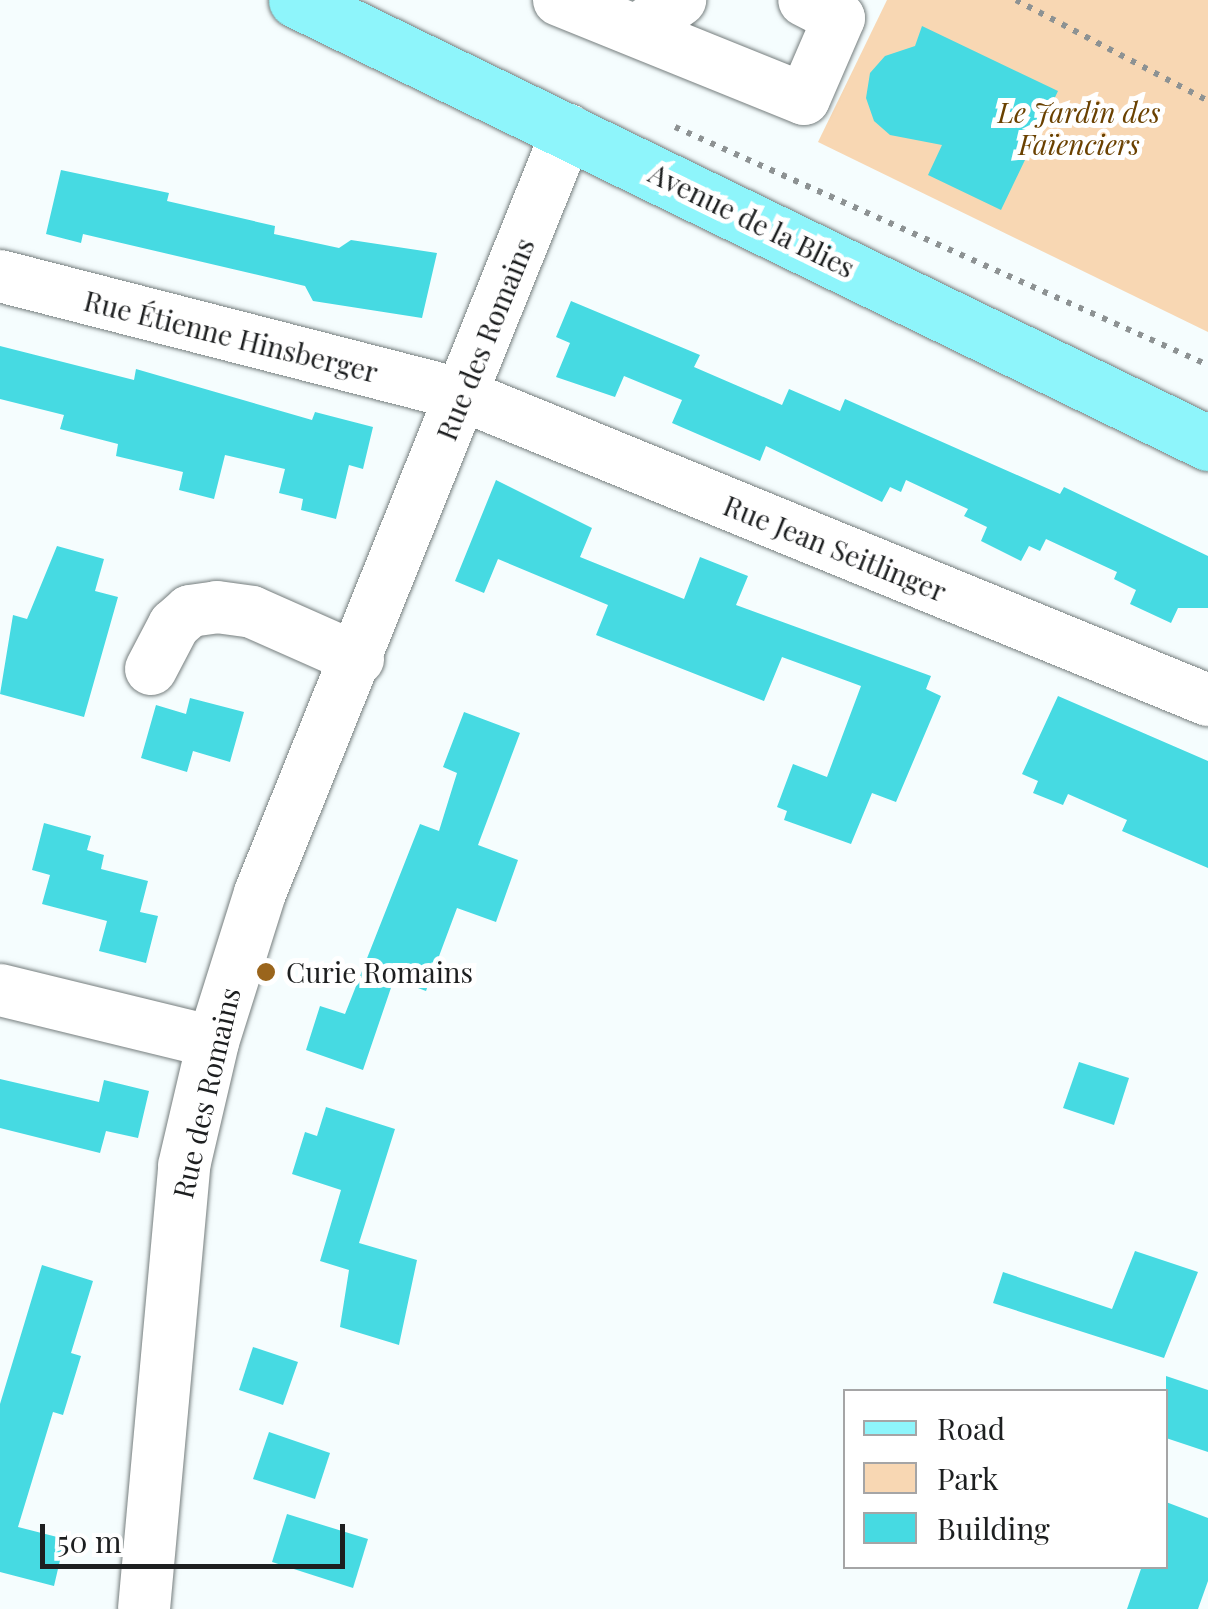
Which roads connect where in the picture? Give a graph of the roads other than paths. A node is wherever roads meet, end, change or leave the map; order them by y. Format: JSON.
{"nodes":[{"id":1,"x":296,"y":0,"type":"edge"},
{"id":2,"x":558,"y":0,"type":"edge"},
{"id":3,"x":680,"y":0,"type":"edge"},
{"id":4,"x":804,"y":0,"type":"edge"},
{"id":5,"x":638,"y":30,"type":"junction"},
{"id":6,"x":568,"y":130,"type":"junction"},
{"id":7,"x":0,"y":276,"type":"edge"},
{"id":8,"x":462,"y":395,"type":"junction"},
{"id":9,"x":1208,"y":443,"type":"edge"},
{"id":10,"x":358,"y":659,"type":"junction"},
{"id":11,"x":151,"y":669,"type":"dead end"},
{"id":12,"x":1208,"y":700,"type":"edge"},
{"id":13,"x":0,"y":990,"type":"edge"},
{"id":14,"x":214,"y":1042,"type":"junction"},
{"id":15,"x":144,"y":1609,"type":"edge"}],
"edges":[{"from":1,"to":6,"type":"main road","name":"Avenue de la Blies"},
{"from":2,"to":5,"type":"street"},
{"from":3,"to":5,"type":"street"},
{"from":4,"to":5,"type":"street"},
{"from":6,"to":8,"type":"street","name":"Rue des Romains"},
{"from":6,"to":9,"type":"main road","name":"Avenue de la Blies"},
{"from":7,"to":8,"type":"street","name":"Rue Étienne Hinsberger"},
{"from":8,"to":10,"type":"street","name":"Rue des Romains"},
{"from":8,"to":12,"type":"street","name":"Rue Jean Seitlinger"},
{"from":10,"to":11,"type":"street"},
{"from":10,"to":14,"type":"street","name":"Rue des Romains"},
{"from":13,"to":14,"type":"street"},
{"from":14,"to":15,"type":"street","name":"Rue des Romains"}]}
